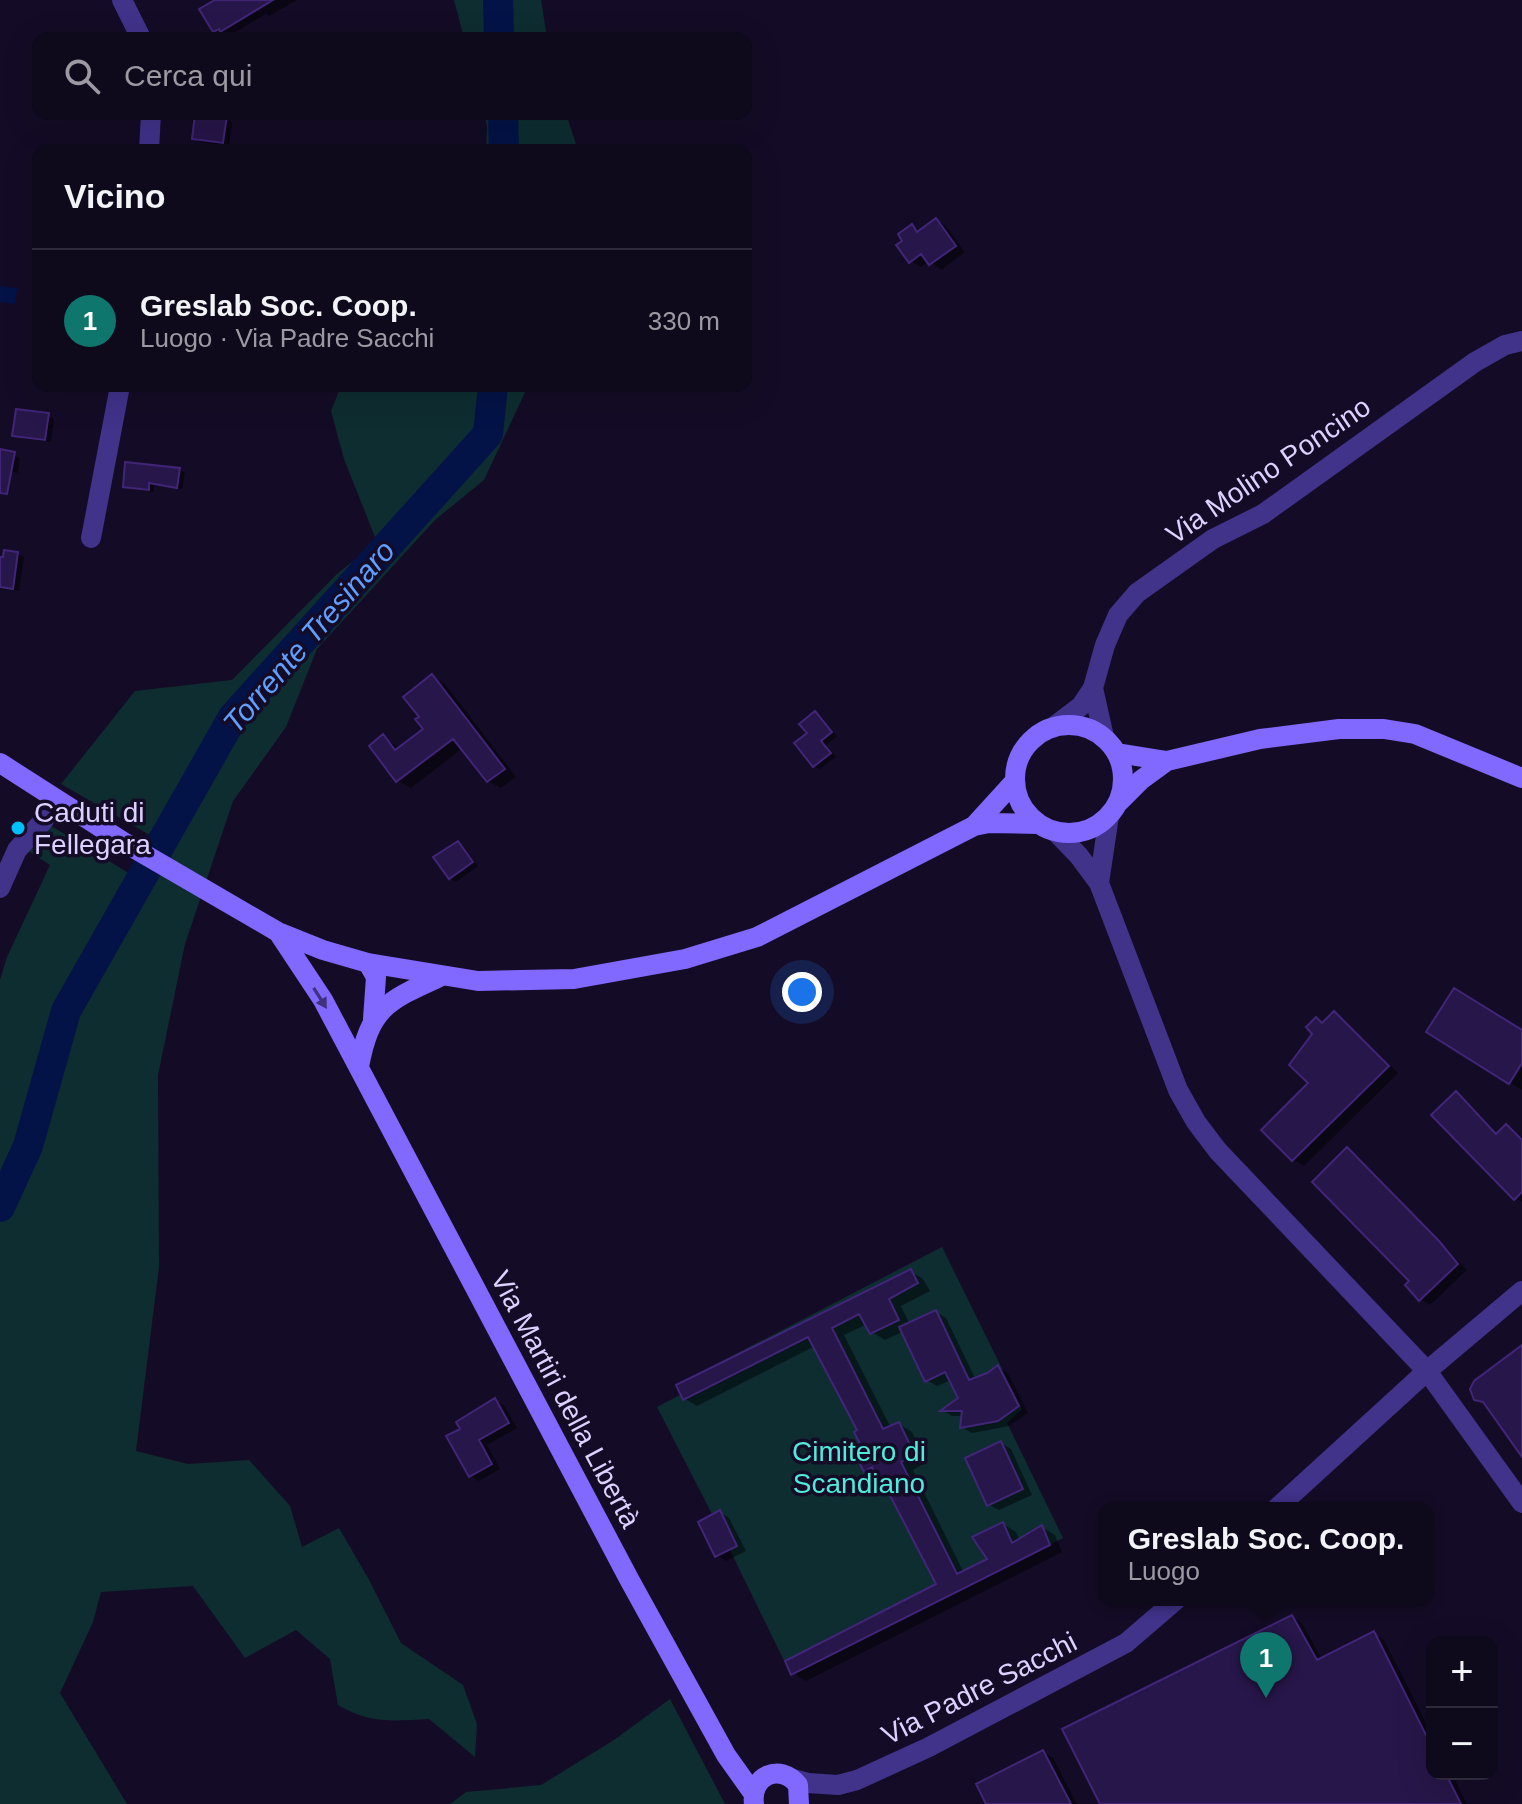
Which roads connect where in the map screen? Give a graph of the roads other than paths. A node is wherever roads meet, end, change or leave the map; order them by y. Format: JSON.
{"nodes":[{"id":1,"x":122,"y":0,"type":"edge"},
{"id":2,"x":138,"y":32,"type":"edge"},
{"id":3,"x":151,"y":120,"type":"edge"},
{"id":4,"x":149,"y":144,"type":"edge"},
{"id":5,"x":1522,"y":341,"type":"edge"},
{"id":6,"x":119,"y":392,"type":"edge"},
{"id":7,"x":91,"y":538,"type":"dead end"},
{"id":8,"x":1093,"y":688,"type":"junction"},
{"id":9,"x":1052,"y":728,"type":"junction"},
{"id":10,"x":1110,"y":745,"type":"junction"},
{"id":11,"x":1167,"y":761,"type":"junction"},
{"id":12,"x":0,"y":763,"type":"edge"},
{"id":13,"x":1522,"y":778,"type":"edge"},
{"id":14,"x":1015,"y":781,"type":"junction"},
{"id":15,"x":1113,"y":810,"type":"junction"},
{"id":16,"x":44,"y":820,"type":"dead end"},
{"id":17,"x":974,"y":826,"type":"junction"},
{"id":18,"x":1047,"y":828,"type":"junction"},
{"id":19,"x":1099,"y":883,"type":"junction"},
{"id":20,"x":0,"y":888,"type":"edge"},
{"id":21,"x":278,"y":932,"type":"junction"},
{"id":22,"x":368,"y":963,"type":"junction"},
{"id":23,"x":442,"y":976,"type":"junction"},
{"id":24,"x":373,"y":1019,"type":"junction"},
{"id":25,"x":359,"y":1067,"type":"junction"},
{"id":26,"x":1522,"y":1291,"type":"edge"},
{"id":27,"x":1427,"y":1371,"type":"junction"},
{"id":28,"x":1284,"y":1502,"type":"edge"},
{"id":29,"x":1522,"y":1503,"type":"edge"},
{"id":30,"x":1169,"y":1606,"type":"edge"},
{"id":31,"x":726,"y":1755,"type":"junction"},
{"id":32,"x":772,"y":1773,"type":"junction"},
{"id":33,"x":793,"y":1779,"type":"junction"},
{"id":34,"x":838,"y":1785,"type":"junction"},
{"id":35,"x":754,"y":1799,"type":"edge"},
{"id":36,"x":799,"y":1804,"type":"edge"},
{"id":37,"x":808,"y":1804,"type":"edge"}],
"edges":[{"from":1,"to":2,"type":"street"},
{"from":3,"to":4,"type":"street"},
{"from":5,"to":8,"type":"street","name":"Via Molino Poncino"},
{"from":6,"to":7,"type":"street"},
{"from":8,"to":9,"type":"street","name":"Via Molino Poncino"},
{"from":8,"to":10,"type":"street","name":"Via Molino Poncino"},
{"from":9,"to":10,"type":"main road"},
{"from":9,"to":14,"type":"main road"},
{"from":10,"to":11,"type":"main road"},
{"from":10,"to":15,"type":"main road"},
{"from":11,"to":13,"type":"main road"},
{"from":11,"to":15,"type":"main road"},
{"from":12,"to":21,"type":"main road"},
{"from":14,"to":17,"type":"main road"},
{"from":14,"to":18,"type":"main road"},
{"from":15,"to":18,"type":"main road"},
{"from":15,"to":19,"type":"street"},
{"from":16,"to":20,"type":"street"},
{"from":17,"to":18,"type":"main road"},
{"from":17,"to":23,"type":"main road"},
{"from":18,"to":19,"type":"street"},
{"from":19,"to":27,"type":"street"},
{"from":21,"to":22,"type":"main road"},
{"from":21,"to":25,"type":"main road","name":"Via Martiri della Libertà","one_way":true},
{"from":22,"to":23,"type":"main road"},
{"from":22,"to":24,"type":"main road"},
{"from":23,"to":24,"type":"main road"},
{"from":24,"to":25,"type":"main road"},
{"from":25,"to":31,"type":"main road","name":"Via Martiri della Libertà"},
{"from":26,"to":27,"type":"street"},
{"from":27,"to":28,"type":"street"},
{"from":27,"to":29,"type":"street"},
{"from":30,"to":34,"type":"street","name":"Via Padre Sacchi"},
{"from":31,"to":32,"type":"main road"},
{"from":31,"to":35,"type":"main road","name":"Via Martiri della Libertà"},
{"from":32,"to":33,"type":"main road"},
{"from":32,"to":35,"type":"main road","name":"Via Martiri della Libertà"},
{"from":33,"to":34,"type":"street","name":"Via Padre Sacchi"},
{"from":33,"to":36,"type":"main road"},
{"from":34,"to":37,"type":"street","name":"Via Padre Sacchi"}]}
